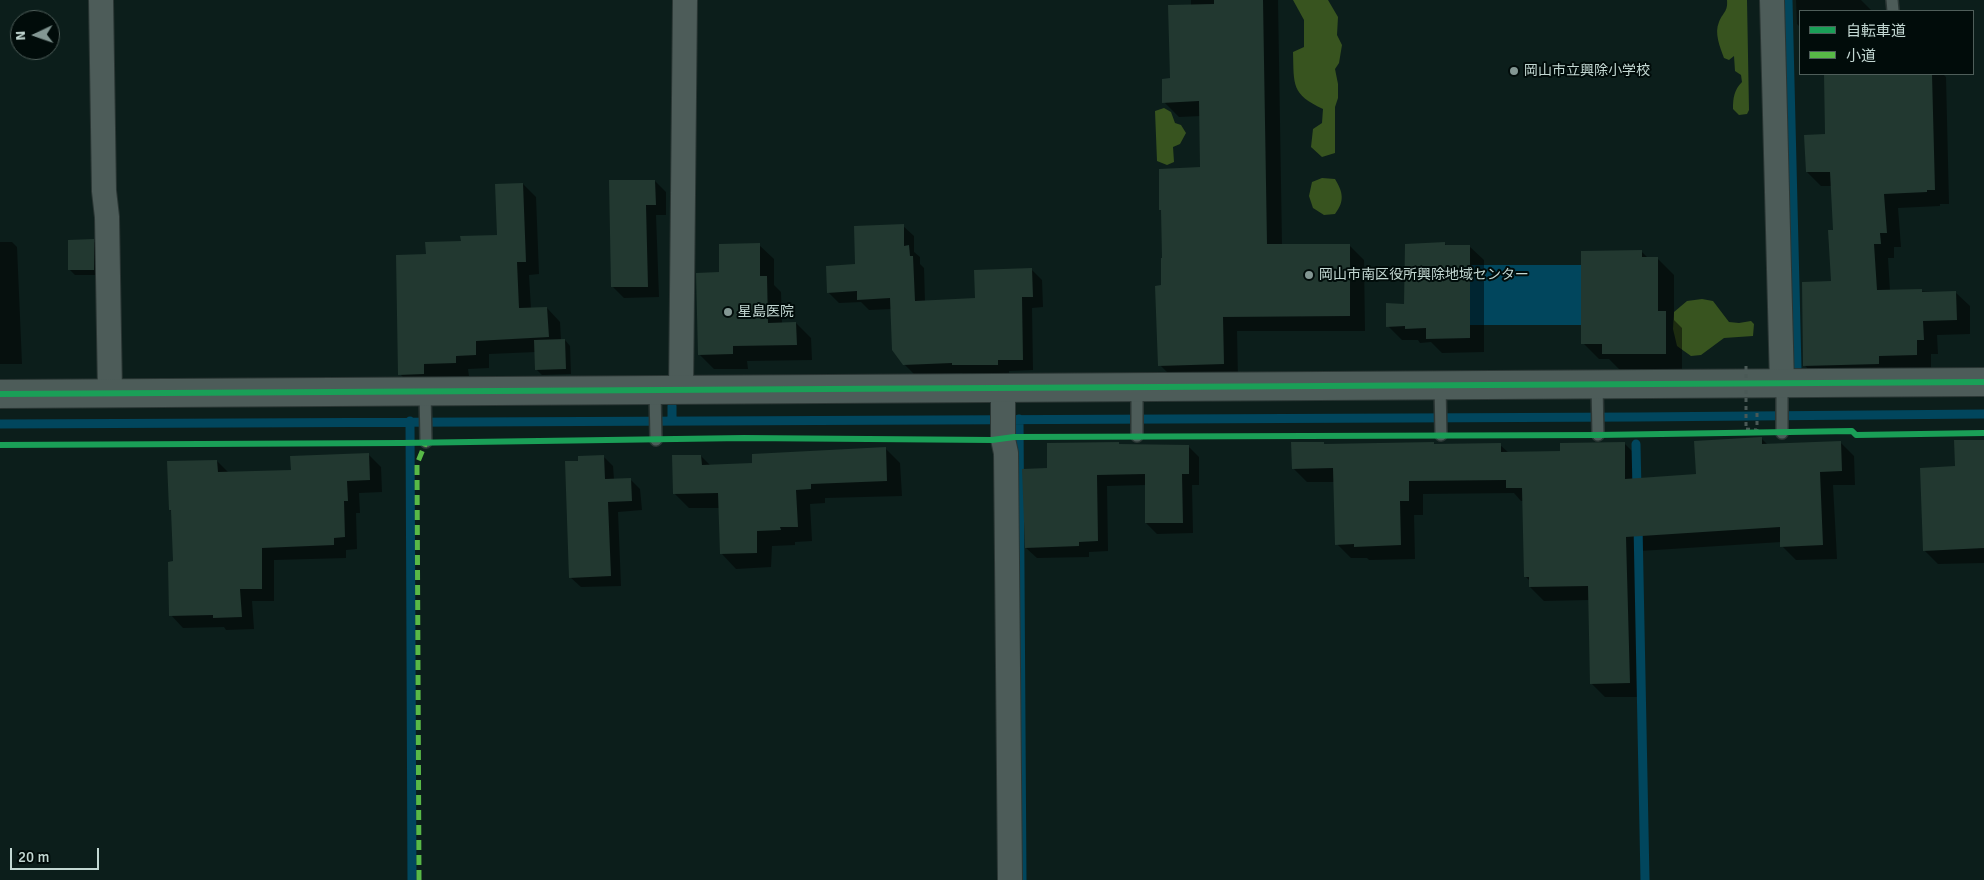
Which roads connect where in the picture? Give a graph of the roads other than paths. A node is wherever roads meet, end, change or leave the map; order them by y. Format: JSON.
{"nodes":[{"id":1,"x":101,"y":0,"type":"edge"},
{"id":2,"x":685,"y":0,"type":"edge"},
{"id":3,"x":1772,"y":0,"type":"edge"},
{"id":4,"x":1984,"y":382,"type":"edge"},
{"id":5,"x":110,"y":393,"type":"junction"},
{"id":6,"x":1782,"y":393,"type":"junction"},
{"id":7,"x":0,"y":394,"type":"edge"},
{"id":8,"x":664,"y":396,"type":"junction"},
{"id":9,"x":1003,"y":396,"type":"junction"},
{"id":10,"x":1597,"y":396,"type":"junction"},
{"id":11,"x":1440,"y":397,"type":"junction"},
{"id":12,"x":1137,"y":398,"type":"junction"},
{"id":13,"x":425,"y":400,"type":"junction"},
{"id":14,"x":1782,"y":430,"type":"dead end"},
{"id":15,"x":1440,"y":432,"type":"dead end"},
{"id":16,"x":1598,"y":432,"type":"dead end"},
{"id":17,"x":1137,"y":433,"type":"dead end"},
{"id":18,"x":656,"y":436,"type":"dead end"},
{"id":19,"x":425,"y":439,"type":"dead end"},
{"id":20,"x":1010,"y":880,"type":"edge"}],
"edges":[{"from":1,"to":5,"type":"street"},
{"from":2,"to":8,"type":"street"},
{"from":3,"to":6,"type":"street"},
{"from":4,"to":6,"type":"street"},
{"from":5,"to":7,"type":"street"},
{"from":5,"to":13,"type":"street"},
{"from":6,"to":10,"type":"street"},
{"from":6,"to":14,"type":"lane"},
{"from":8,"to":9,"type":"street"},
{"from":8,"to":13,"type":"street"},
{"from":8,"to":18,"type":"lane"},
{"from":9,"to":12,"type":"street"},
{"from":9,"to":20,"type":"street"},
{"from":10,"to":11,"type":"street"},
{"from":10,"to":16,"type":"lane"},
{"from":11,"to":12,"type":"street"},
{"from":11,"to":15,"type":"lane"},
{"from":12,"to":17,"type":"lane"},
{"from":13,"to":19,"type":"lane"}]}
